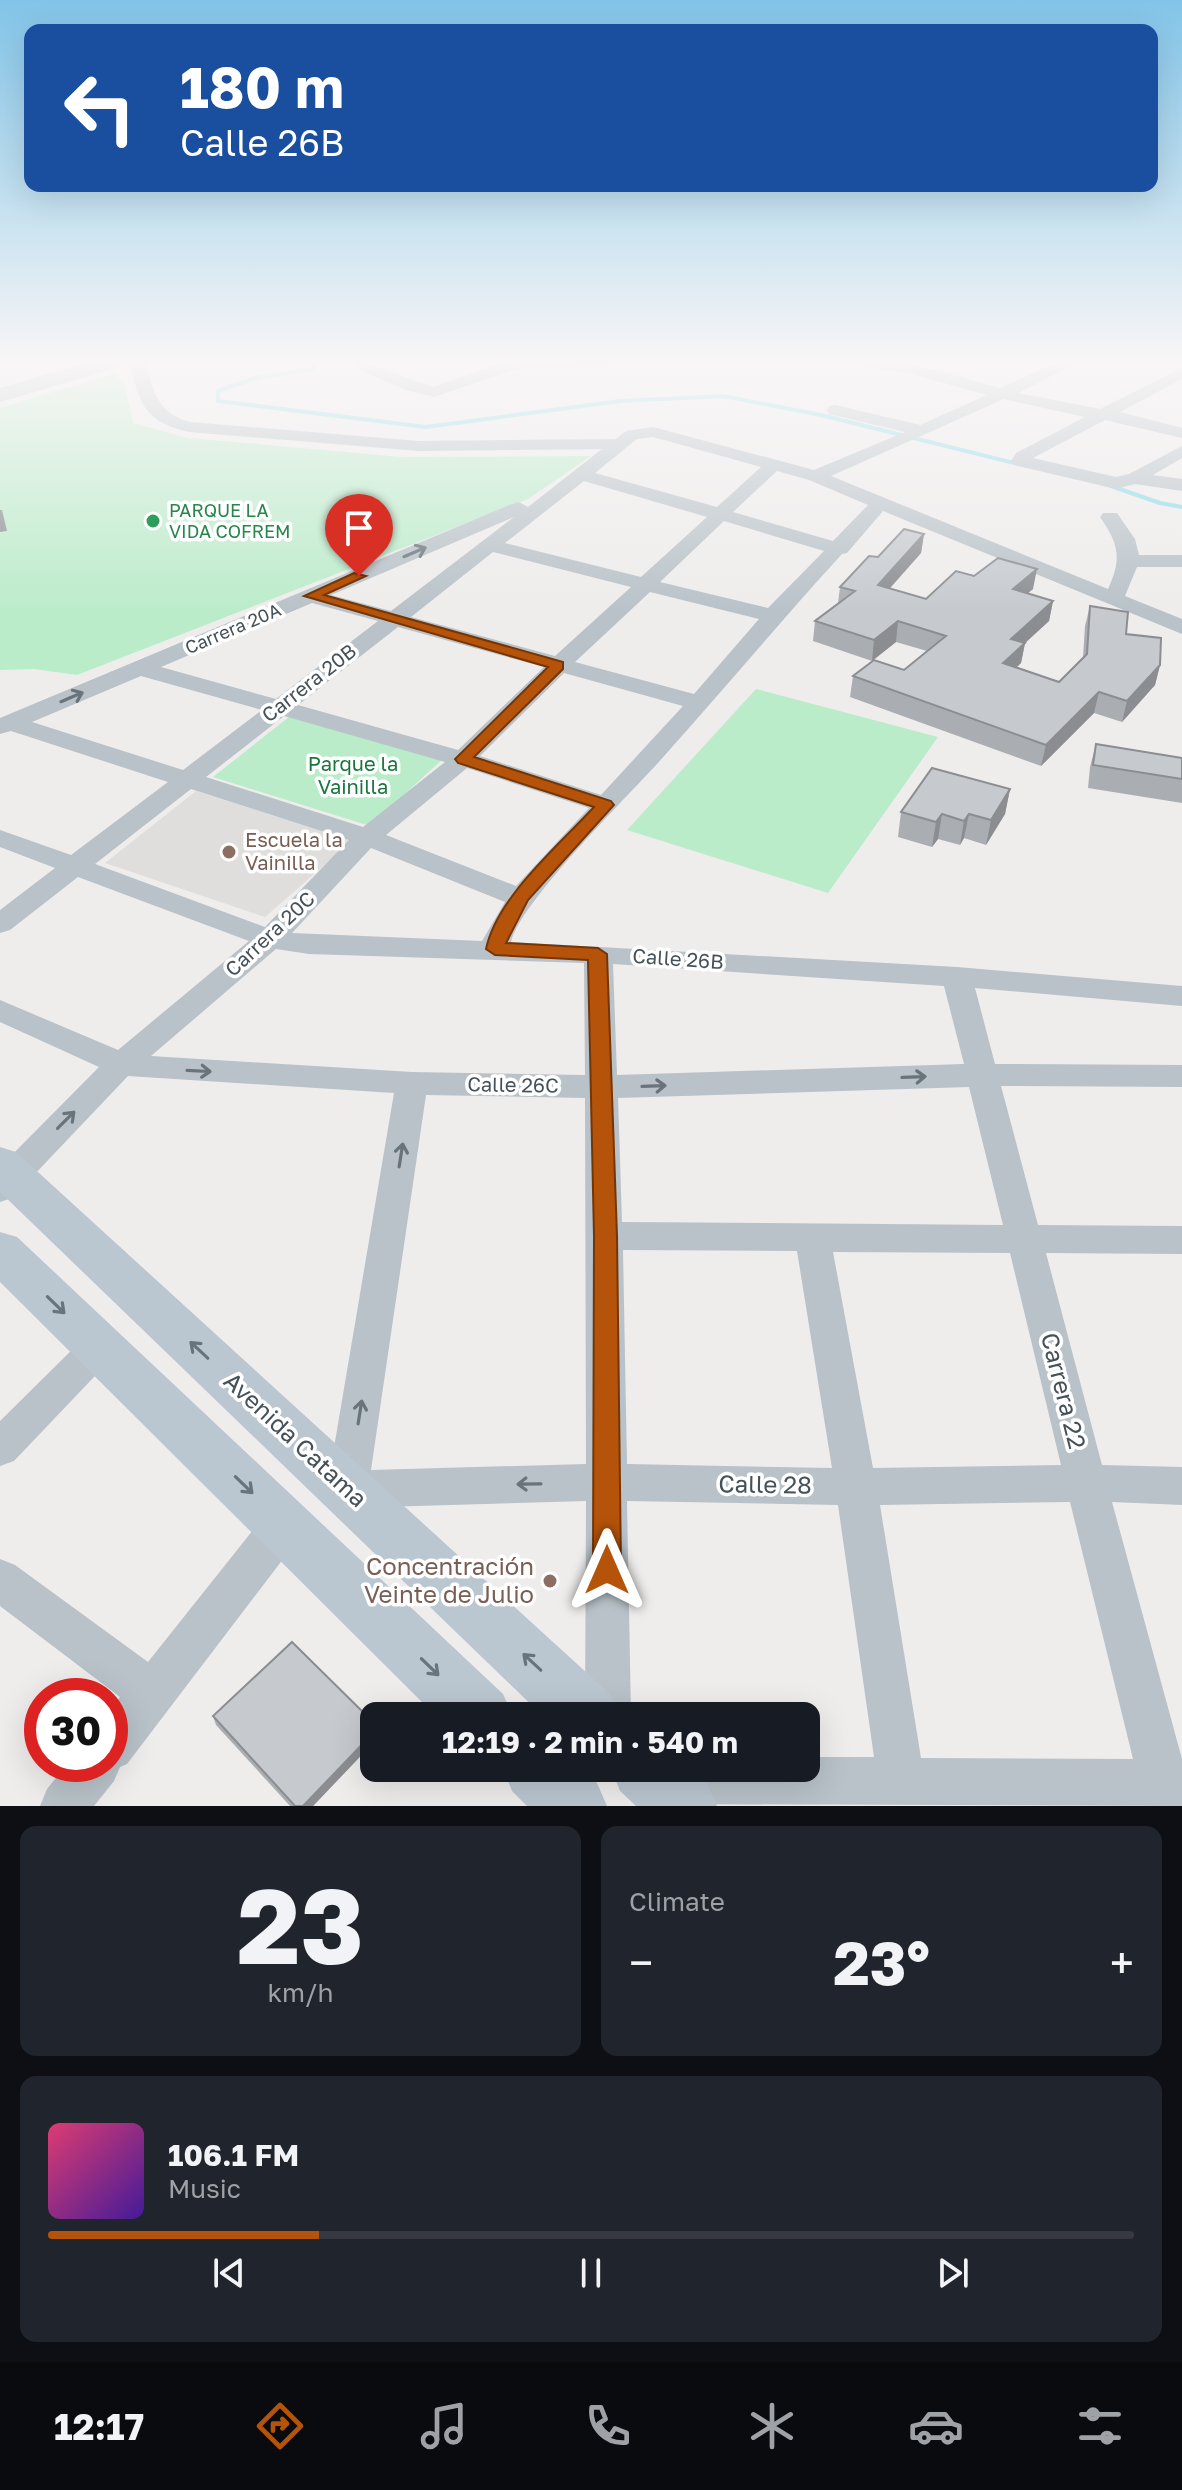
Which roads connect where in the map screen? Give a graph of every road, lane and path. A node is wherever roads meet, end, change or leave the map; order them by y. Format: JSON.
{"nodes":[{"id":1,"x":386,"y":443,"type":"edge"},
{"id":2,"x":708,"y":443,"type":"edge"},
{"id":3,"x":896,"y":443,"type":"edge"},
{"id":4,"x":1047,"y":443,"type":"edge"},
{"id":5,"x":619,"y":444,"type":"joint"},
{"id":6,"x":1182,"y":451,"type":"edge"},
{"id":7,"x":774,"y":464,"type":"junction"},
{"id":8,"x":580,"y":474,"type":"junction"},
{"id":9,"x":815,"y":476,"type":"junction"},
{"id":10,"x":1135,"y":478,"type":"junction"},
{"id":11,"x":1182,"y":485,"type":"edge"},
{"id":12,"x":554,"y":493,"type":"junction"},
{"id":13,"x":881,"y":502,"type":"junction"},
{"id":14,"x":721,"y":515,"type":"junction"},
{"id":15,"x":1110,"y":517,"type":"dead end"},
{"id":16,"x":488,"y":545,"type":"junction"},
{"id":17,"x":840,"y":549,"type":"junction"},
{"id":18,"x":1132,"y":561,"type":"junction"},
{"id":19,"x":1182,"y":561,"type":"edge"},
{"id":20,"x":645,"y":584,"type":"junction"},
{"id":21,"x":311,"y":596,"type":"junction"},
{"id":22,"x":1114,"y":598,"type":"junction"},
{"id":23,"x":773,"y":616,"type":"junction"},
{"id":24,"x":393,"y":618,"type":"junction"},
{"id":25,"x":1182,"y":627,"type":"edge"},
{"id":26,"x":558,"y":666,"type":"junction"},
{"id":27,"x":139,"y":668,"type":"junction"},
{"id":28,"x":699,"y":703,"type":"junction"},
{"id":29,"x":279,"y":707,"type":"junction"},
{"id":30,"x":5,"y":725,"type":"edge"},
{"id":31,"x":463,"y":759,"type":"junction"},
{"id":32,"x":184,"y":779,"type":"junction"},
{"id":33,"x":605,"y":805,"type":"junction"},
{"id":34,"x":367,"y":837,"type":"junction"},
{"id":35,"x":0,"y":838,"type":"edge"},
{"id":36,"x":73,"y":865,"type":"junction"},
{"id":37,"x":521,"y":898,"type":"junction"},
{"id":38,"x":0,"y":924,"type":"edge"},
{"id":39,"x":270,"y":939,"type":"junction"},
{"id":40,"x":495,"y":949,"type":"junction"},
{"id":41,"x":598,"y":954,"type":"junction"},
{"id":42,"x":957,"y":977,"type":"junction"},
{"id":43,"x":1182,"y":996,"type":"edge"},
{"id":44,"x":0,"y":1010,"type":"edge"},
{"id":45,"x":121,"y":1064,"type":"junction"},
{"id":46,"x":982,"y":1075,"type":"junction"},
{"id":47,"x":1182,"y":1076,"type":"edge"},
{"id":48,"x":412,"y":1083,"type":"junction"},
{"id":49,"x":603,"y":1087,"type":"junction"},
{"id":50,"x":4,"y":1176,"type":"edge"},
{"id":51,"x":605,"y":1236,"type":"junction"},
{"id":52,"x":1024,"y":1238,"type":"junction"},
{"id":53,"x":813,"y":1239,"type":"junction"},
{"id":54,"x":1182,"y":1240,"type":"edge"},
{"id":55,"x":0,"y":1251,"type":"edge"},
{"id":56,"x":100,"y":1346,"type":"junction"},
{"id":57,"x":0,"y":1448,"type":"edge"},
{"id":58,"x":607,"y":1482,"type":"junction"},
{"id":59,"x":1087,"y":1483,"type":"junction"},
{"id":60,"x":1182,"y":1486,"type":"edge"},
{"id":61,"x":856,"y":1487,"type":"junction"},
{"id":62,"x":348,"y":1489,"type":"junction"},
{"id":63,"x":284,"y":1524,"type":"junction"},
{"id":64,"x":0,"y":1580,"type":"edge"},
{"id":65,"x":152,"y":1693,"type":"junction"},
{"id":66,"x":467,"y":1702,"type":"edge"},
{"id":67,"x":573,"y":1702,"type":"edge"},
{"id":68,"x":608,"y":1702,"type":"edge"},
{"id":69,"x":128,"y":1724,"type":"edge"},
{"id":70,"x":83,"y":1782,"type":"edge"},
{"id":71,"x":549,"y":1782,"type":"edge"},
{"id":72,"x":661,"y":1785,"type":"edge"},
{"id":73,"x":1171,"y":1790,"type":"edge"},
{"id":74,"x":904,"y":1794,"type":"edge"},
{"id":75,"x":64,"y":1806,"type":"edge"},
{"id":76,"x":574,"y":1806,"type":"edge"}],
"edges":[{"from":1,"to":5,"type":"street"},
{"from":2,"to":7,"type":"street"},
{"from":3,"to":9,"type":"street"},
{"from":4,"to":10,"type":"street"},
{"from":5,"to":8,"type":"street","name":"Carrera 20B"},
{"from":6,"to":10,"type":"street"},
{"from":7,"to":9,"type":"street"},
{"from":7,"to":14,"type":"street","name":"Carrera 20C"},
{"from":8,"to":12,"type":"street","name":"Carrera 20B"},
{"from":8,"to":14,"type":"street"},
{"from":9,"to":13,"type":"street"},
{"from":10,"to":11,"type":"street"},
{"from":12,"to":16,"type":"street","name":"Carrera 20B"},
{"from":21,"to":12,"type":"street","name":"Carrera 20A","one_way":true},
{"from":13,"to":17,"type":"street"},
{"from":13,"to":22,"type":"street"},
{"from":14,"to":17,"type":"street"},
{"from":14,"to":20,"type":"street","name":"Carrera 20C"},
{"from":15,"to":18,"type":"street"},
{"from":16,"to":20,"type":"street"},
{"from":16,"to":24,"type":"street","name":"Carrera 20B"},
{"from":17,"to":23,"type":"street"},
{"from":18,"to":19,"type":"street"},
{"from":18,"to":22,"type":"street"},
{"from":20,"to":23,"type":"street"},
{"from":20,"to":26,"type":"street","name":"Carrera 20C"},
{"from":21,"to":24,"type":"street"},
{"from":21,"to":27,"type":"street","name":"Carrera 20A"},
{"from":22,"to":25,"type":"street"},
{"from":23,"to":28,"type":"street"},
{"from":24,"to":26,"type":"street"},
{"from":24,"to":29,"type":"street","name":"Carrera 20B"},
{"from":26,"to":28,"type":"street"},
{"from":26,"to":31,"type":"street","name":"Carrera 20C"},
{"from":27,"to":29,"type":"street"},
{"from":30,"to":27,"type":"street","name":"Carrera 20A","one_way":true},
{"from":28,"to":33,"type":"street"},
{"from":29,"to":31,"type":"street"},
{"from":29,"to":32,"type":"street","name":"Carrera 20B"},
{"from":30,"to":32,"type":"street"},
{"from":31,"to":33,"type":"street"},
{"from":31,"to":34,"type":"street","name":"Carrera 20C"},
{"from":32,"to":34,"type":"street"},
{"from":32,"to":36,"type":"street","name":"Carrera 20B"},
{"from":33,"to":37,"type":"street"},
{"from":34,"to":37,"type":"street"},
{"from":34,"to":39,"type":"street","name":"Carrera 20C"},
{"from":35,"to":36,"type":"street","name":"Calle 26B"},
{"from":36,"to":38,"type":"street","name":"Carrera 20B"},
{"from":36,"to":39,"type":"street","name":"Calle 26B"},
{"from":37,"to":40,"type":"street"},
{"from":39,"to":40,"type":"street","name":"Calle 26B"},
{"from":39,"to":45,"type":"street","name":"Carrera 20C"},
{"from":40,"to":41,"type":"street","name":"Calle 26B"},
{"from":41,"to":42,"type":"street","name":"Calle 26B"},
{"from":41,"to":49,"type":"street"},
{"from":42,"to":43,"type":"street","name":"Calle 26B"},
{"from":42,"to":46,"type":"street","name":"Carrera 22"},
{"from":44,"to":45,"type":"street","name":"Calle 26C"},
{"from":45,"to":48,"type":"street","name":"Calle 26C","one_way":true},
{"from":50,"to":45,"type":"street","name":"Carrera 20C","one_way":true},
{"from":46,"to":47,"type":"street","name":"Calle 26C"},
{"from":49,"to":46,"type":"street","name":"Calle 26C","one_way":true},
{"from":46,"to":52,"type":"street","name":"Carrera 22"},
{"from":48,"to":49,"type":"street","name":"Calle 26C"},
{"from":62,"to":48,"type":"street","one_way":true},
{"from":49,"to":51,"type":"street"},
{"from":62,"to":50,"type":"main road","name":"Avenida Catama","one_way":true},
{"from":51,"to":53,"type":"street"},
{"from":51,"to":58,"type":"street"},
{"from":52,"to":53,"type":"street"},
{"from":52,"to":54,"type":"street"},
{"from":52,"to":59,"type":"street","name":"Carrera 22"},
{"from":53,"to":61,"type":"street"},
{"from":55,"to":56,"type":"main road","one_way":true},
{"from":56,"to":57,"type":"street"},
{"from":56,"to":63,"type":"main road","one_way":true},
{"from":58,"to":61,"type":"street","name":"Calle 28"},
{"from":58,"to":62,"type":"street","name":"Calle 28","one_way":true},
{"from":58,"to":68,"type":"street"},
{"from":59,"to":60,"type":"street","name":"Calle 28"},
{"from":59,"to":61,"type":"street","name":"Calle 28"},
{"from":59,"to":73,"type":"street","name":"Carrera 22"},
{"from":61,"to":74,"type":"street"},
{"from":67,"to":62,"type":"main road","name":"Avenida Catama","one_way":true},
{"from":63,"to":65,"type":"street"},
{"from":63,"to":66,"type":"main road","one_way":true},
{"from":64,"to":65,"type":"street"},
{"from":65,"to":69,"type":"street"},
{"from":70,"to":75,"type":"street"},
{"from":71,"to":76,"type":"main road"},
{"from":72,"to":74,"type":"street"},
{"from":73,"to":74,"type":"street"}]}
